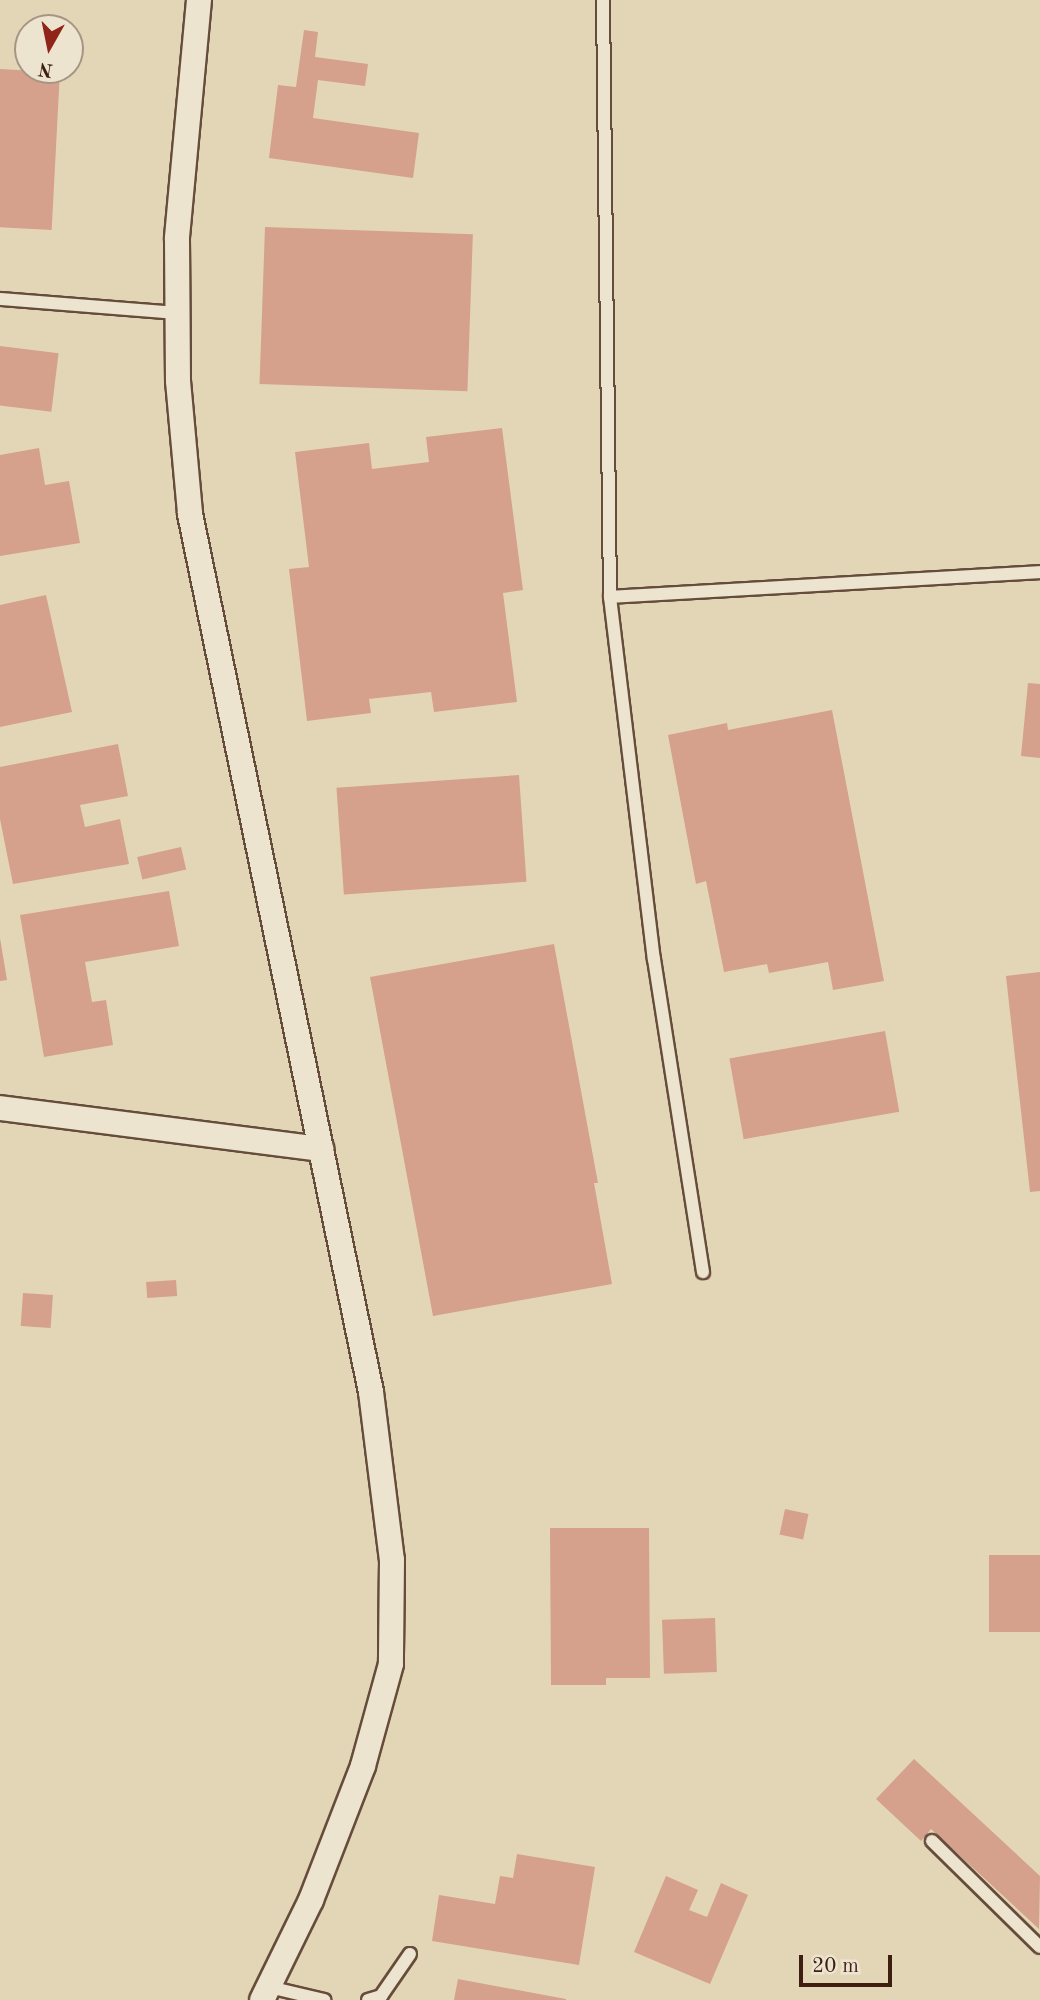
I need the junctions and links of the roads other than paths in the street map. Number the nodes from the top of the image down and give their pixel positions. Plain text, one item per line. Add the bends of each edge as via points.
1 (199, 0) edge
2 (603, 0) edge
3 (0, 299) edge
4 (177, 313) junction
5 (1040, 572) edge
6 (610, 597) junction
7 (0, 1108) edge
8 (321, 1149) junction
9 (703, 1272) dead end
10 (932, 1841) dead end
11 (1040, 1947) edge
12 (410, 1954) dead end
13 (265, 1994) edge
14 (324, 2000) edge
15 (368, 2000) edge

1 - 4 street via 177,239
2 - 6 lane
3 - 4 lane
4 - 8 street via 190,514
5 - 6 lane
6 - 9 lane via 654,959
7 - 8 street
8 - 13 street via 371,1392 392,1560 391,1664 363,1766 311,1900
10 - 11 lane
12 - 15 lane via 381,1996
13 - 14 lane

